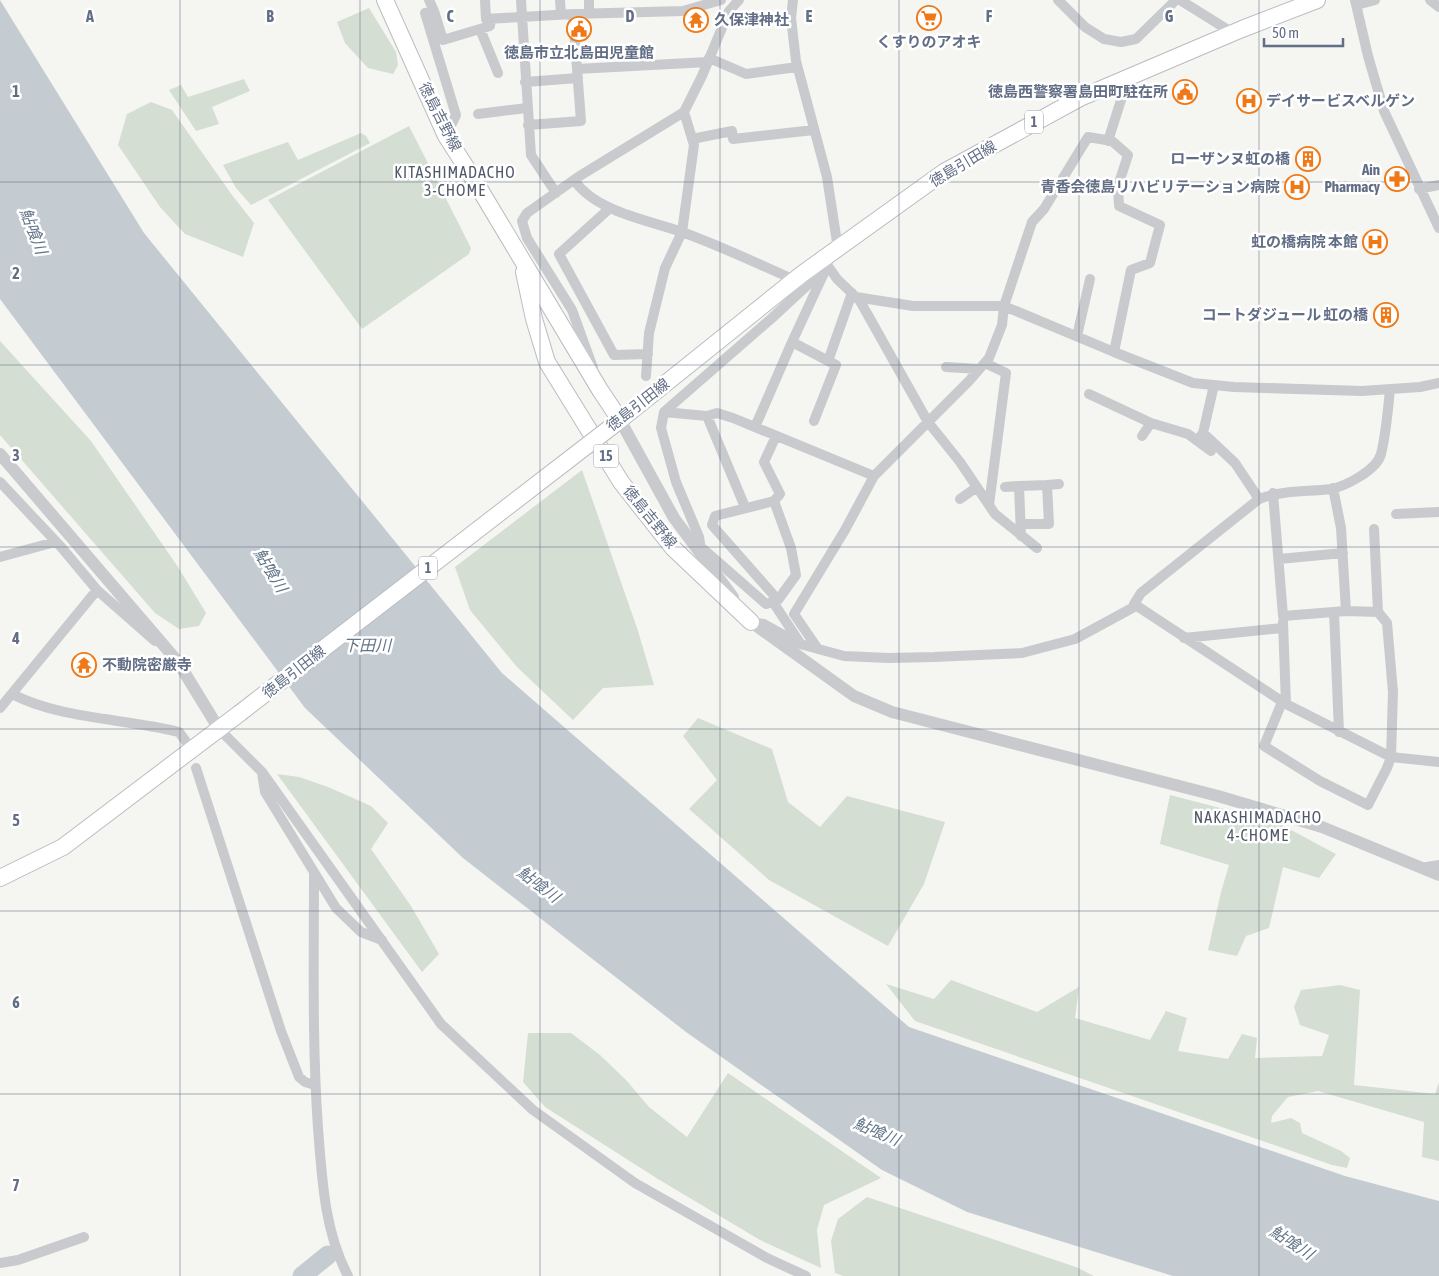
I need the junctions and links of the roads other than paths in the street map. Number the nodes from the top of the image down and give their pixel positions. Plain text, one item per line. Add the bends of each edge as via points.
1 (384, 0) edge
2 (429, 0) edge
3 (485, 0) edge
4 (521, 0) edge
5 (560, 0) edge
6 (588, 0) edge
7 (721, 0) edge
8 (739, 0) edge
9 (793, 0) edge
10 (1058, 0) edge
11 (1176, 0) edge
12 (1180, 0) edge
13 (1308, 0) edge
14 (1317, 0) edge
15 (1375, 0) edge
16 (1430, 0) edge
17 (1356, 3) edge
18 (1439, 7) edge
19 (1288, 10) junction
20 (434, 11) junction
21 (589, 13) junction
22 (561, 14) junction
23 (573, 14) junction
24 (521, 16) junction
25 (491, 19) junction
26 (480, 29) junction
27 (1233, 33) junction
28 (708, 60) junction
29 (797, 67) junction
30 (498, 73) dead end
31 (577, 73) junction
32 (1128, 78) junction
33 (525, 82) junction
34 (527, 108) junction
35 (684, 112) junction
36 (478, 114) dead end
37 (528, 125) junction
38 (814, 130) junction
39 (446, 136) junction
40 (692, 139) junction
41 (1108, 141) junction
42 (574, 180) junction
43 (1439, 185) edge
44 (1420, 189) junction
45 (556, 193) junction
46 (610, 208) junction
47 (1439, 228) edge
48 (682, 232) junction
49 (520, 255) junction
50 (831, 257) junction
51 (1090, 279) dead end
52 (796, 280) junction
53 (854, 295) junction
54 (1004, 306) junction
55 (1077, 336) junction
56 (792, 342) junction
57 (1114, 352) junction
58 (648, 354) junction
59 (828, 361) junction
60 (982, 366) junction
61 (946, 367) dead end
62 (646, 376) dead end
63 (1439, 383) edge
64 (1214, 385) junction
65 (1390, 389) junction
66 (600, 390) junction
67 (1088, 394) dead end
68 (664, 412) junction
69 (707, 416) junction
70 (814, 421) dead end
71 (617, 422) junction
72 (928, 422) junction
73 (1151, 423) junction
74 (755, 427) junction
75 (776, 436) junction
76 (1142, 436) dead end
77 (1200, 437) junction
78 (1210, 451) dead end
79 (0, 454) edge
80 (874, 476) junction
81 (0, 482) edge
82 (1059, 484) dead end
83 (1047, 485) junction
84 (1005, 486) dead end
85 (1019, 486) junction
86 (977, 487) junction
87 (1334, 488) junction
88 (1273, 493) junction
89 (960, 499) dead end
90 (1259, 499) junction
91 (774, 501) junction
92 (989, 505) junction
93 (745, 507) junction
94 (1439, 512) edge
95 (1396, 514) dead end
96 (1021, 524) junction
97 (1374, 529) dead end
98 (1022, 536) junction
99 (56, 542) junction
100 (1036, 548) dead end
101 (702, 552) junction
102 (1342, 553) junction
103 (0, 557) edge
104 (1278, 559) junction
105 (97, 590) junction
106 (776, 600) junction
107 (1134, 607) dead end
108 (1334, 612) junction
109 (1346, 612) junction
110 (1378, 612) junction
111 (1283, 616) junction
112 (751, 622) junction
113 (1282, 628) junction
114 (1184, 638) junction
115 (800, 644) junction
116 (818, 649) junction
117 (178, 662) junction
118 (12, 694) junction
119 (1284, 703) junction
120 (0, 708) edge
121 (219, 729) junction
122 (1339, 732) junction
123 (188, 743) dead end
124 (1391, 757) junction
125 (1439, 762) edge
126 (196, 768) dead end
127 (262, 772) junction
128 (1439, 865) edge
129 (1420, 868) junction
130 (314, 873) junction
131 (1439, 875) edge
132 (0, 878) edge
133 (382, 940) junction
134 (315, 1085) junction
135 (84, 1237) dead end
136 (0, 1263) edge
137 (348, 1276) edge
138 (806, 1276) edge

1 - 39 main road, 徳島吉野線 / 15
2 - 20 street
3 - 25 street via 486,19
4 - 24 street
5 - 22 street
6 - 21 street
7 - 21 street via 683,11
8 - 28 street via 729,11
9 - 29 street via 791,18
10 - 11 street via 1085,27 1104,39 1121,42 1136,39
12 - 27 street
13 - 19 main road, 徳島引田線 / 1
14 - 19 main road, 徳島引田線 / 1
15 - 17 street
16 - 18 street
17 - 44 street via 1384,111
19 - 27 main road, 徳島引田線 / 1
20 - 26 street via 443,40
20 - 39 street via 426,13 456,115
21 - 23 street
22 - 23 street
22 - 24 street
23 - 31 street
24 - 25 street
24 - 33 street
25 - 26 street via 490,26
26 - 30 street
27 - 32 main road, 徳島引田線 / 1
28 - 29 street via 746,74
28 - 31 street
28 - 35 street
29 - 38 street
31 - 33 street
31 - 37 street via 581,121
32 - 41 street
32 - 50 main road, 徳島引田線 / 1 via 1080,98 944,172
33 - 34 street
34 - 36 street
34 - 37 street
35 - 40 street
35 - 42 street
37 - 45 street via 531,155
38 - 40 street via 733,139 732,131
38 - 50 street via 827,177
39 - 49 main road, 徳島吉野線 / 15
40 - 48 street via 694,145
41 - 54 street via 1088,137 1044,209 1032,222
41 - 57 street via 1128,155 1118,186 1119,206 1160,225 1150,263 1131,270
42 - 45 street
42 - 46 street via 582,192
43 - 44 street
44 - 47 street
45 - 66 street via 527,213 522,221 527,238 572,310
46 - 48 street
46 - 58 street via 559,254 614,355
48 - 52 street
48 - 58 street via 665,268 649,334
49 - 66 main road, 徳島吉野線 / 15
49 - 112 main road, 徳島吉野線 / 15 via 547,362 622,482 673,548
50 - 52 main road, 徳島引田線 / 1
50 - 53 street via 837,279
50 - 56 street
50 - 68 street via 772,318
51 - 55 street
52 - 71 main road, 徳島引田線 / 1
53 - 54 street via 913,306
53 - 59 street
53 - 72 street
54 - 55 street
54 - 60 street via 1002,325
55 - 57 street
56 - 59 street
56 - 74 street
57 - 64 street via 1193,383
58 - 62 street
59 - 70 street via 836,364
60 - 61 street
60 - 72 street
60 - 92 street via 1006,373
63 - 65 street
64 - 65 street
64 - 77 street
65 - 87 street via 1380,457 1358,478
66 - 71 main road, 徳島吉野線 / 15
67 - 73 street
68 - 69 street
68 - 101 street via 661,428 676,482
69 - 74 street via 717,413
69 - 93 street
71 - 101 street via 674,518
71 - 121 main road, 徳島引田線 / 1, bridge
72 - 80 street
72 - 86 street
73 - 76 street
73 - 77 street
74 - 75 street
75 - 80 street
75 - 91 street via 764,462 780,494
77 - 78 street
77 - 90 street via 1235,464
79 - 117 street
80 - 116 street via 794,614
81 - 99 street
82 - 83 street
83 - 85 street
83 - 96 street via 1054,524
84 - 85 street
85 - 96 street
86 - 89 street
86 - 92 street
87 - 88 street
87 - 102 street
88 - 90 street
88 - 104 street
90 - 114 street via 1141,593 1134,604
91 - 93 street
91 - 106 street via 791,548 796,575
92 - 98 street
93 - 106 street via 715,516 712,525
94 - 95 street
96 - 98 street
97 - 110 street
98 - 100 street
99 - 103 street
99 - 105 street
101 - 106 street via 766,604
101 - 112 street
102 - 104 street
102 - 109 street
104 - 111 street
105 - 117 street
105 - 118 street
106 - 115 street
107 - 116 street via 1075,639 1022,653 888,658 844,656
108 - 109 street
108 - 111 street
108 - 122 street
109 - 110 street
110 - 124 street via 1387,624 1388,633 1393,692
111 - 113 street
112 - 115 street via 764,624
112 - 129 street via 854,696 892,712 1218,796 1322,827
113 - 114 street
113 - 119 street
114 - 119 street
115 - 116 street
117 - 121 street
118 - 120 street
118 - 123 street via 30,703 68,712 179,732
119 - 122 street
119 - 124 street via 1264,746 1320,781 1368,805
121 - 127 street
121 - 132 main road, 徳島引田線 / 1 via 63,847
122 - 124 street
124 - 125 street
126 - 134 street via 281,1031 299,1077
127 - 130 street via 265,792
127 - 133 street
128 - 129 street
129 - 131 street
130 - 133 street via 336,908 361,932
130 - 134 street
133 - 138 street via 442,1024 533,1110 635,1183 767,1258
134 - 137 street via 323,1195 339,1260
135 - 136 street

